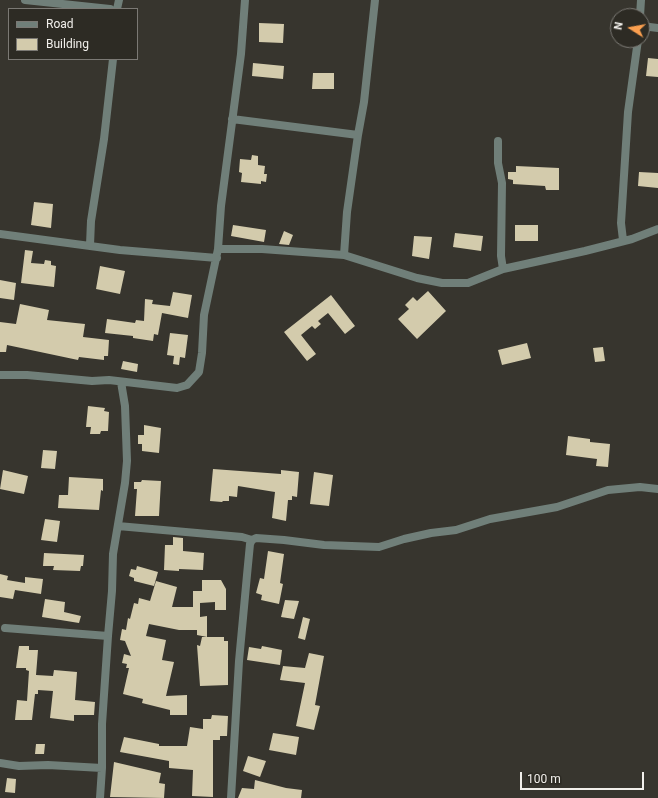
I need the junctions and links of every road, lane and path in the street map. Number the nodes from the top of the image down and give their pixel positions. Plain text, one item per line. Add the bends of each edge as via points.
1 (25, 0) edge
2 (245, 0) edge
3 (375, 0) edge
4 (101, 8) edge
5 (637, 48) edge
6 (113, 60) edge
7 (232, 119) junction
8 (358, 135) junction
9 (498, 141) dead end
10 (658, 229) edge
11 (0, 234) edge
12 (623, 240) junction
13 (90, 245) junction
14 (218, 249) junction
15 (344, 256) junction
16 (216, 258) junction
17 (503, 269) junction
18 (0, 375) edge
19 (121, 382) junction
20 (658, 489) edge
21 (118, 526) junction
22 (252, 540) junction
23 (5, 628) dead end
24 (108, 636) junction
25 (0, 763) edge
26 (102, 768) junction
27 (100, 798) edge
28 (232, 798) edge

1 - 4 street
2 - 7 street
3 - 8 street
5 - 12 street via 628,112 621,223
6 - 13 street
7 - 8 street
7 - 14 street
8 - 15 street
9 - 17 street via 503,197
10 - 12 street
11 - 13 street
12 - 17 street
13 - 16 street
14 - 15 street via 262,249
14 - 16 street
15 - 17 street via 442,283 468,283
16 - 19 street via 204,315 199,372 187,385 177,388
18 - 19 street
19 - 21 street via 125,406 127,461
20 - 22 street via 640,487 608,490 557,507 490,519 456,530 431,533 379,547 324,545 256,538
21 - 22 street
21 - 24 street via 113,554
22 - 28 street via 239,661
23 - 24 street
24 - 26 street
25 - 26 street via 19,766
26 - 27 street

